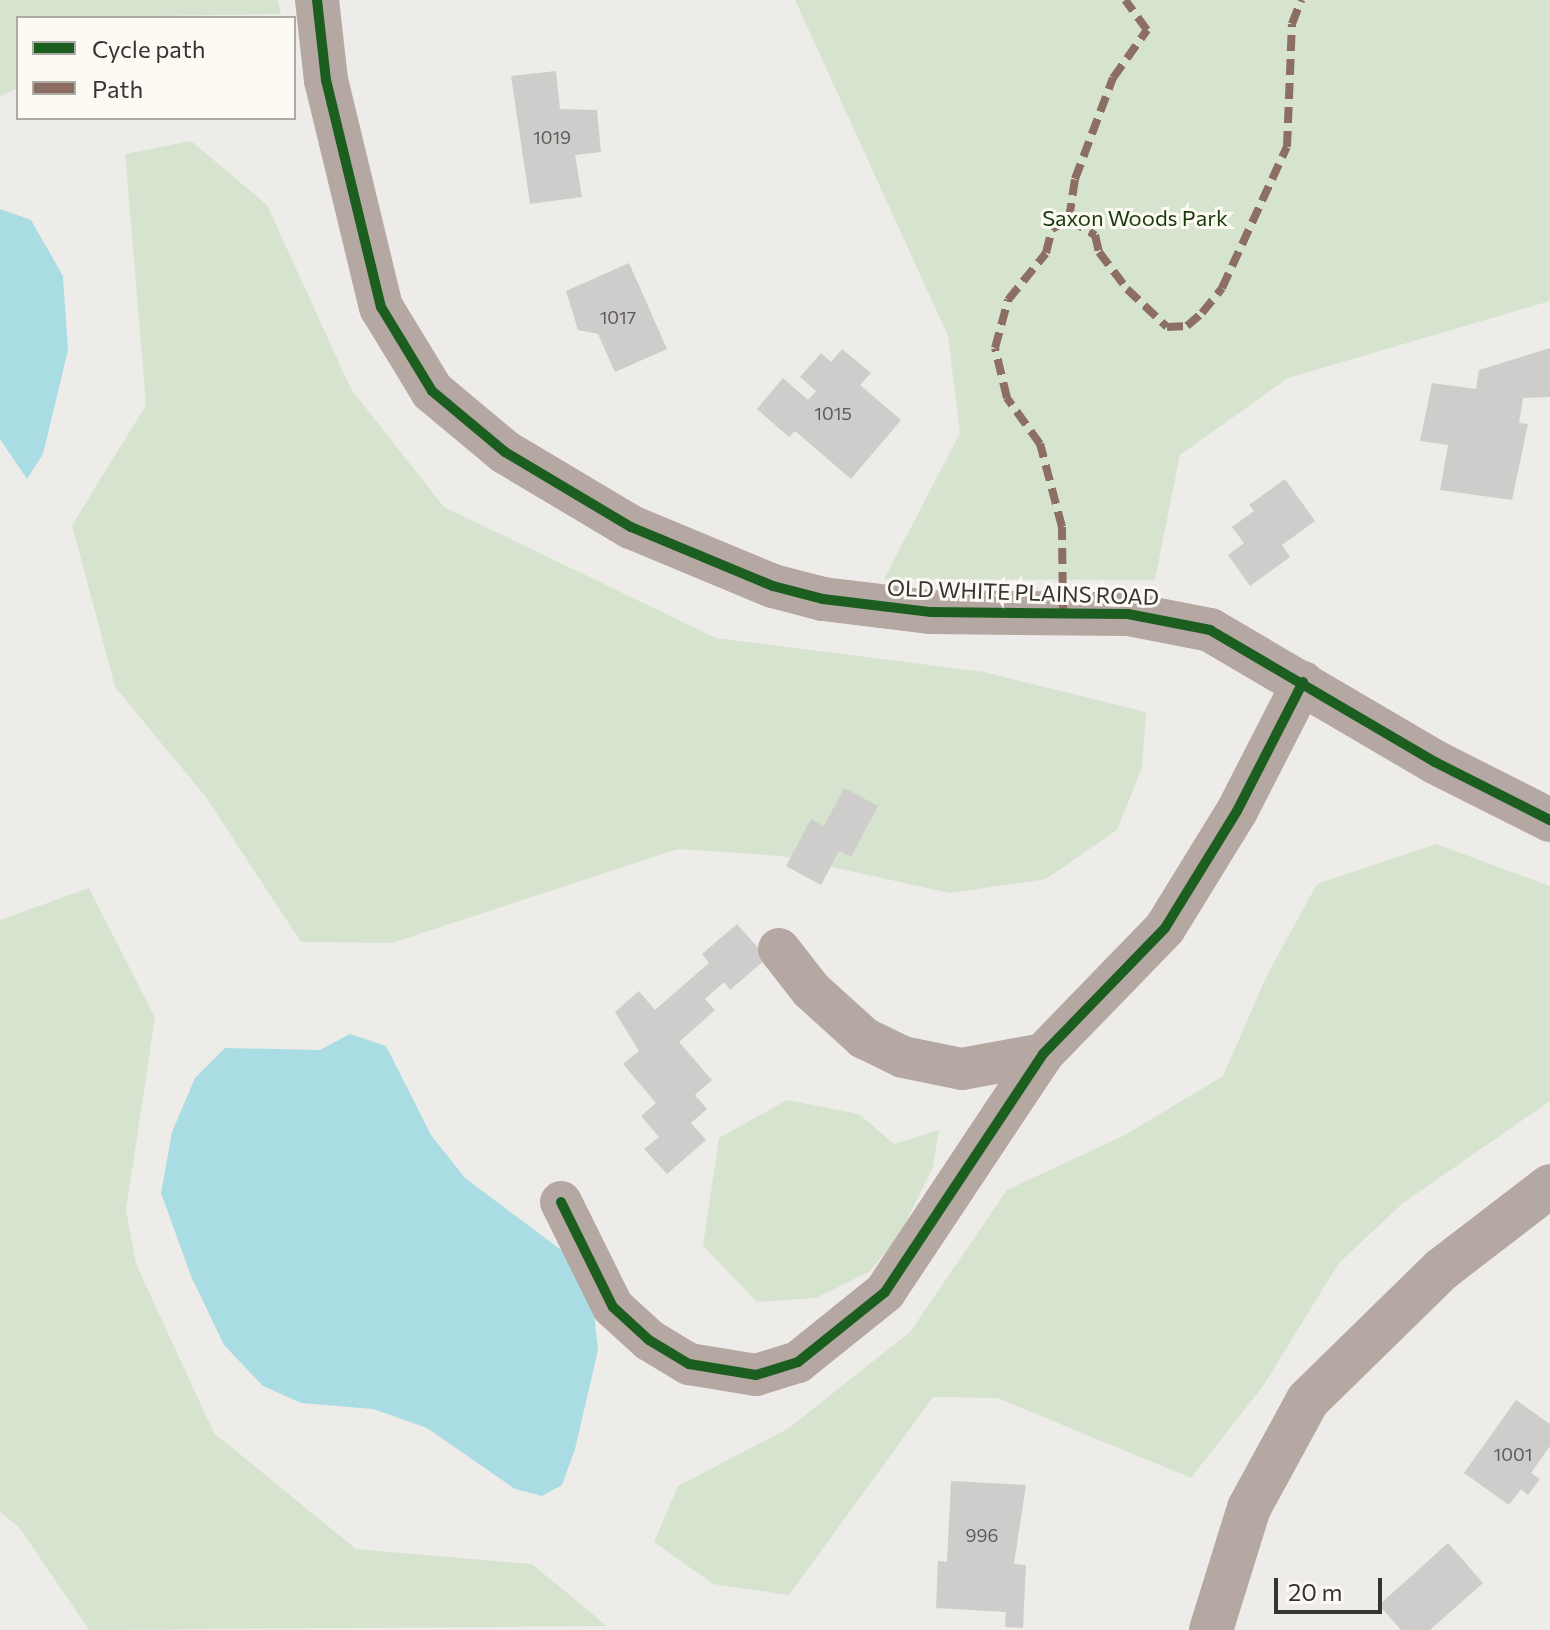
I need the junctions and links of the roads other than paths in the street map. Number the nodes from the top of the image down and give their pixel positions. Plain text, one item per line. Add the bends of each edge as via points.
1 (317, 0) edge
2 (1303, 682) junction
3 (1550, 820) edge
4 (779, 949) dead end
5 (1043, 1054) junction
6 (1546, 1192) edge
7 (561, 1202) dead end
8 (1211, 1630) edge

1 - 2 street, OLD WHITE PLAINS ROAD via 326,80 381,307 432,391 505,452 631,527 773,586 823,599 931,612 1168,618 1210,630
2 - 3 street, OLD WHITE PLAINS ROAD via 1435,762
2 - 5 street via 1237,811 1165,928
4 - 5 street via 811,990 864,1038 903,1057 962,1069
5 - 7 street via 885,1292 798,1362 756,1375 689,1364 649,1340 613,1307
6 - 8 street via 1442,1269 1308,1400 1249,1508

